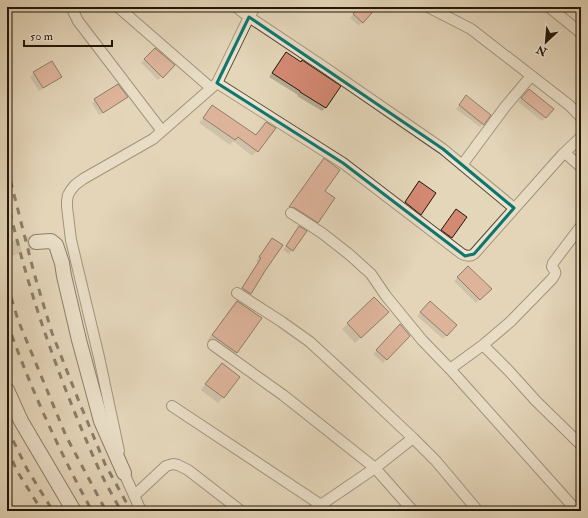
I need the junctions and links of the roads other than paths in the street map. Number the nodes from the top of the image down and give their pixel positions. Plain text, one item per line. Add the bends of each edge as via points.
1 (73, 7) edge
2 (118, 7) edge
3 (236, 7) edge
4 (255, 7) edge
5 (428, 7) edge
6 (550, 7) edge
7 (249, 17) junction
8 (581, 33) edge
9 (531, 76) junction
10 (214, 86) junction
11 (581, 117) edge
12 (162, 131) junction
13 (581, 138) edge
14 (565, 153) junction
15 (462, 164) junction
16 (581, 167) edge
17 (514, 208) junction
18 (291, 213) dead end
19 (581, 226) edge
20 (36, 242) tunnel mouth
21 (237, 293) dead end
22 (483, 344) junction
23 (213, 345) dead end
24 (450, 368) junction
25 (7, 390) edge
26 (172, 406) dead end
27 (413, 438) junction
28 (581, 445) edge
29 (375, 468) junction
30 (124, 473) junction
31 (134, 496) junction
32 (321, 505) junction
33 (577, 509) edge
34 (74, 511) edge
35 (141, 511) edge
36 (241, 511) edge
37 (312, 511) edge
38 (413, 511) edge
39 (478, 511) edge

1 - 12 street via 78,21
2 - 10 street
3 - 7 street
4 - 7 street
5 - 9 street via 471,29
6 - 8 street
7 - 10 street
7 - 15 street
9 - 11 street
9 - 15 street
10 - 12 street
10 - 17 street via 343,163 466,256 474,254
12 - 30 street via 153,139 82,179 71,190 67,201 71,240 100,357
13 - 14 street
14 - 16 street
14 - 17 street
15 - 17 street
18 - 24 street via 350,254 371,274 403,318
19 - 22 street via 553,263 552,267 556,273 552,279 510,322
20 - 30 street via 51,241 60,254 79,340 101,421
21 - 27 street via 310,342
22 - 24 street
22 - 28 street
23 - 29 street via 283,395
24 - 33 street
25 - 34 street via 21,421
26 - 32 street
27 - 29 street
27 - 39 street
29 - 32 street
29 - 38 street
30 - 31 street
31 - 35 street
31 - 36 street via 166,466 173,464 188,470
32 - 37 street

